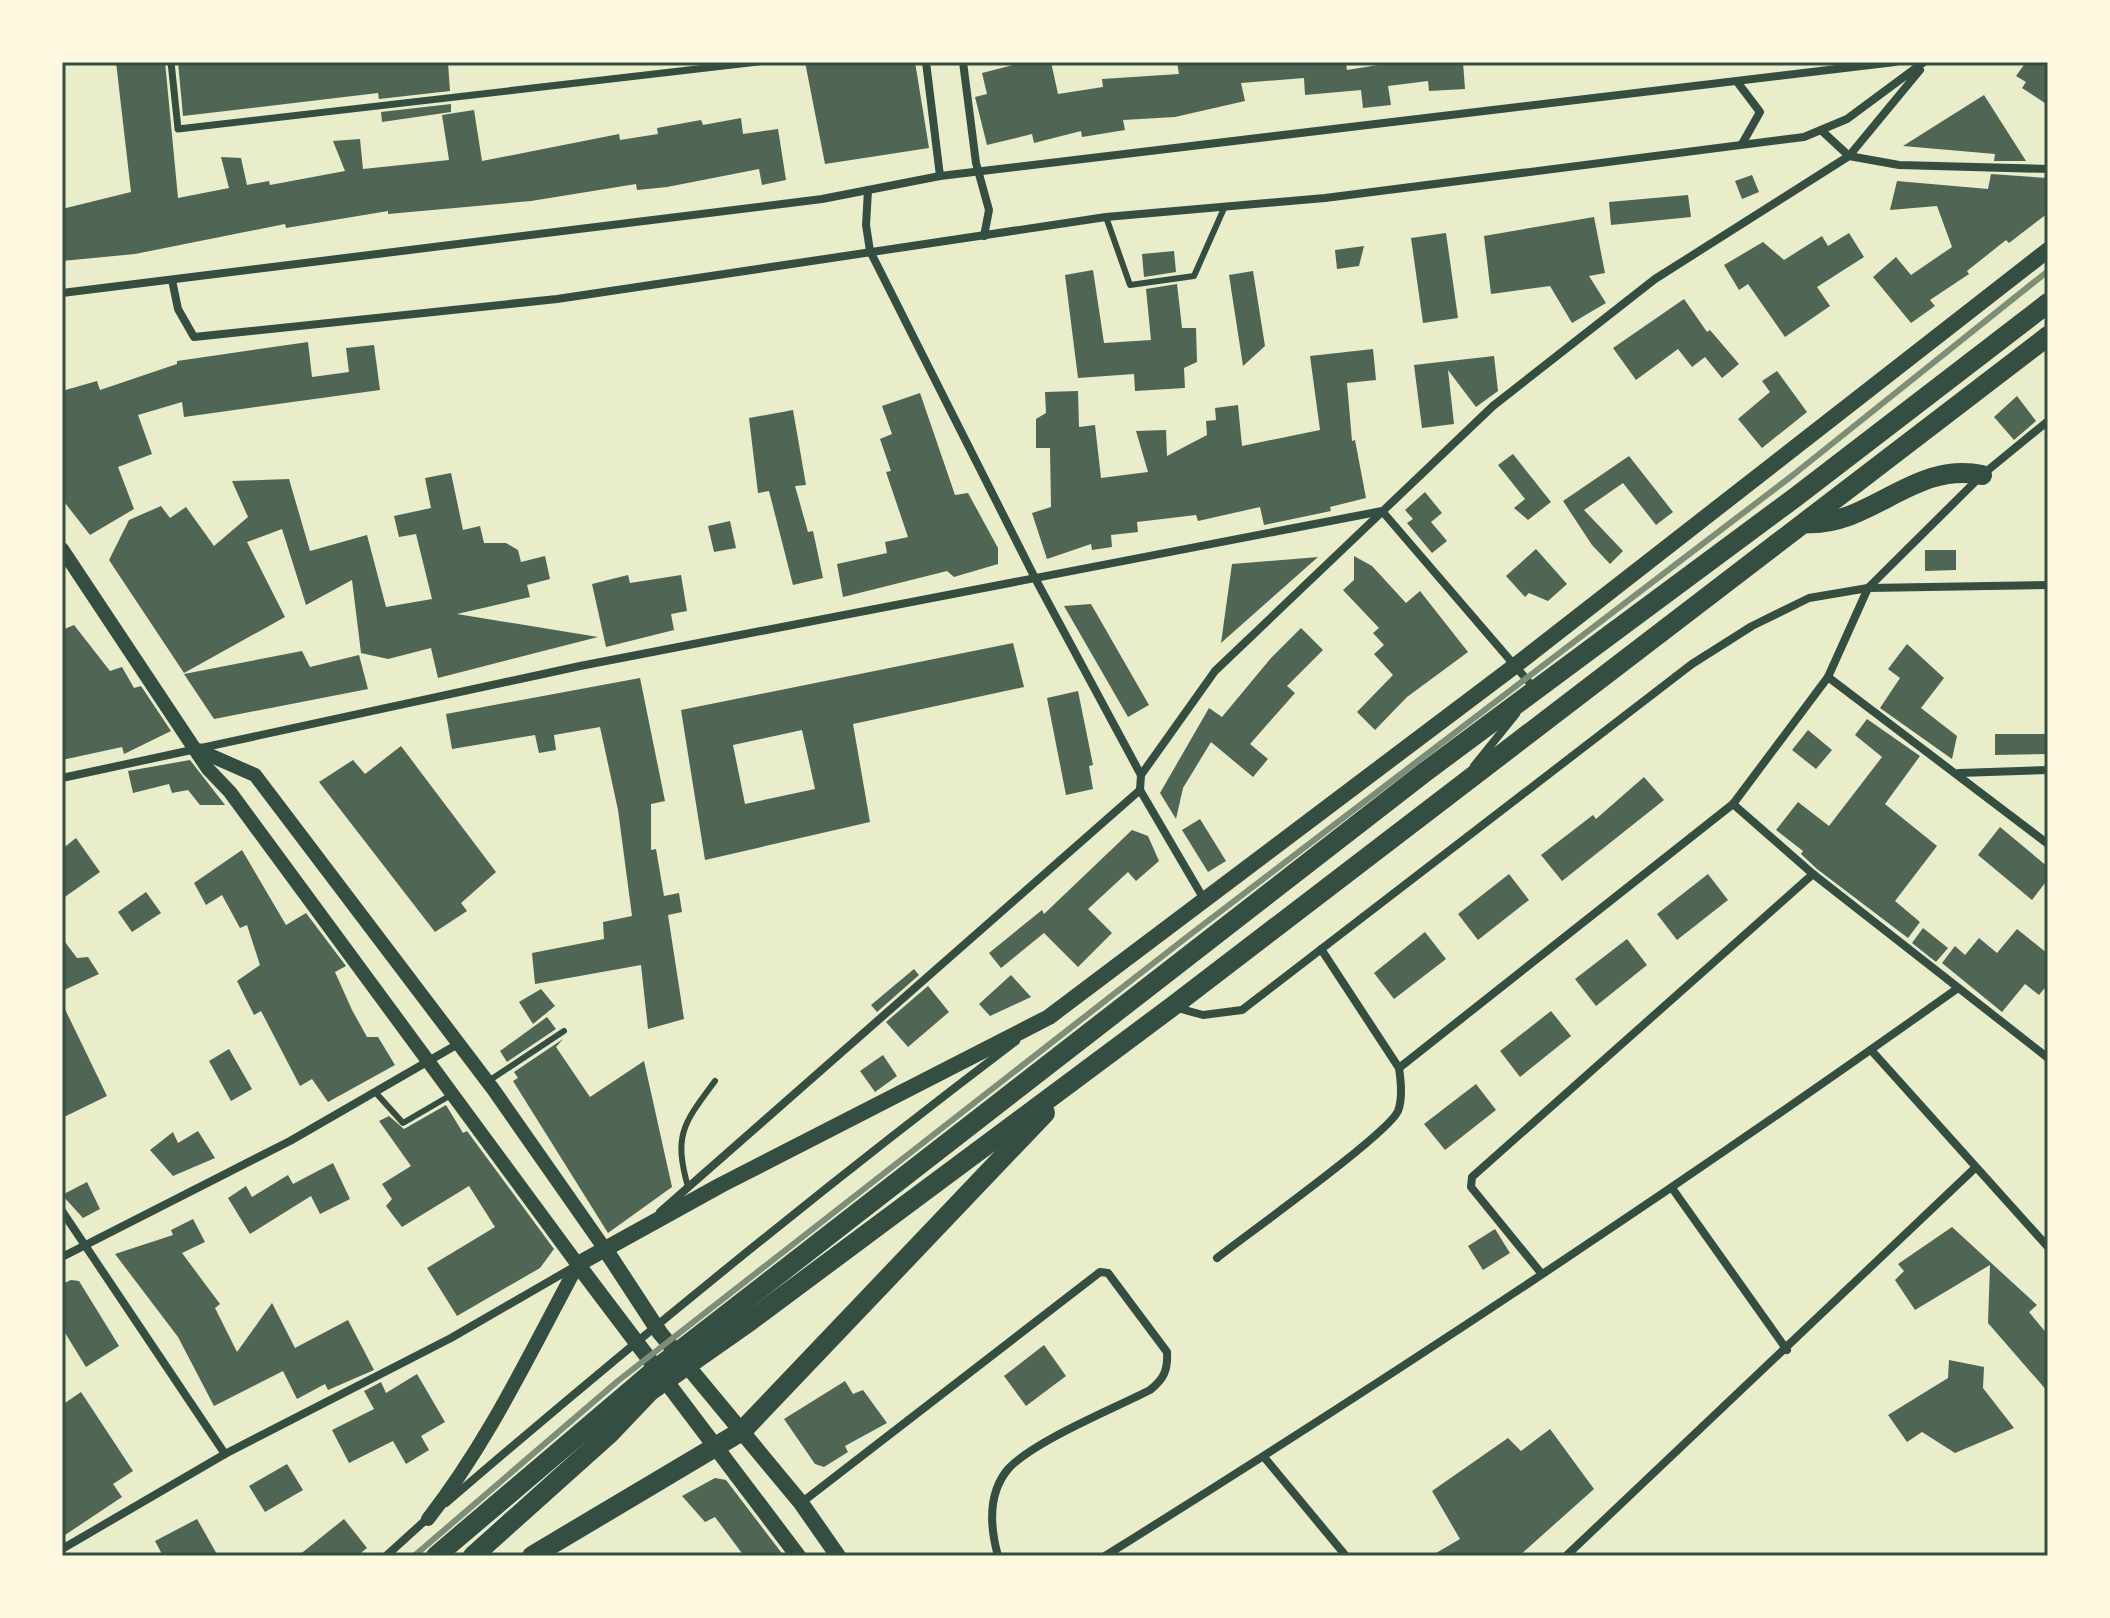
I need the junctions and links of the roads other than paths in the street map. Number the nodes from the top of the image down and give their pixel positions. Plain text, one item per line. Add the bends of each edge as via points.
1 (171, 62) edge
2 (758, 62) edge
3 (926, 62) edge
4 (963, 62) edge
5 (1895, 62) edge
6 (1926, 62) edge
7 (1738, 83) junction
8 (1822, 131) junction
9 (1742, 144) junction
10 (1849, 156) junction
11 (2048, 169) edge
12 (979, 172) junction
13 (940, 176) junction
14 (868, 190) junction
15 (1225, 206) junction
16 (1106, 217) junction
17 (984, 236) junction
18 (2048, 250) edge
19 (870, 251) junction
20 (172, 280) junction
21 (62, 293) edge
22 (2048, 303) edge
23 (2048, 336) edge
24 (2048, 421) edge
25 (1982, 475) junction
26 (1382, 511) junction
27 (1805, 523) junction
28 (62, 549) edge
29 (1036, 580) junction
30 (2048, 585) edge
31 (1868, 588) junction
32 (1516, 665) junction
33 (1828, 677) junction
34 (1536, 691) junction
35 (198, 750) junction
36 (2048, 770) edge
37 (1958, 773) junction
38 (1141, 775) junction
39 (62, 778) edge
40 (1140, 790) junction
41 (1445, 800) junction
42 (1733, 804) junction
43 (2048, 844) edge
44 (1813, 874) junction
45 (1205, 902) junction
46 (1321, 949) junction
47 (1958, 988) junction
48 (1173, 1006) junction
49 (1049, 1017) junction
50 (564, 1031) dead end
51 (458, 1044) junction
52 (1871, 1050) junction
53 (2048, 1058) edge
54 (431, 1062) junction
55 (1399, 1068) junction
56 (1085, 1071) junction
57 (715, 1081) dead end
58 (487, 1082) junction
59 (376, 1093) junction
60 (454, 1094) junction
61 (1975, 1168) junction
62 (688, 1187) junction
63 (1672, 1188) junction
64 (62, 1211) edge
65 (640, 1229) junction
66 (87, 1245) junction
67 (2048, 1247) edge
68 (605, 1250) junction
69 (62, 1257) edge
70 (1217, 1258) dead end
71 (580, 1267) junction
72 (1541, 1273) junction
73 (1787, 1350) junction
74 (742, 1431) junction
75 (718, 1448) junction
76 (225, 1454) junction
77 (1264, 1457) junction
78 (801, 1503) junction
79 (428, 1519) junction
80 (62, 1549) edge
81 (386, 1556) edge
82 (436, 1556) edge
83 (473, 1556) edge
84 (532, 1556) edge
85 (798, 1556) edge
86 (838, 1556) edge
87 (998, 1556) edge
88 (1105, 1556) edge
89 (1346, 1556) edge
90 (1566, 1556) edge

1 - 2 street via 178,129
3 - 13 street
4 - 12 street
5 - 7 street
6 - 8 street
6 - 10 street
7 - 9 street via 1760,112
7 - 12 street
8 - 9 street
8 - 10 street
9 - 15 street
10 - 11 street via 1899,165
10 - 26 street via 1632,296 1493,406
12 - 13 street
12 - 17 street via 989,210
13 - 14 street
14 - 19 street
14 - 20 street
15 - 16 street
15 - 16 lane via 1194,276 1130,285
16 - 17 street
17 - 19 street
18 - 32 main road
19 - 20 street via 557,299 194,337 178,309
19 - 29 street
20 - 21 street
22 - 34 main road
23 - 27 main road
24 - 25 street
25 - 27 main road via 1947,474 1907,485 1840,521
25 - 31 street
26 - 29 street
26 - 32 street
26 - 38 street via 1215,671
27 - 41 main road
28 - 35 street
29 - 35 street via 580,666
29 - 38 street
30 - 31 street
31 - 33 street
31 - 46 street via 1809,598 1692,664
32 - 34 street
32 - 45 main road
33 - 37 street
33 - 42 street
34 - 41 street
34 - 82 main road via 650,1374
35 - 39 street
35 - 51 street via 255,775
35 - 54 street
36 - 37 street
37 - 43 street
38 - 40 street
40 - 45 street
40 - 62 street
41 - 48 main road
42 - 44 street
42 - 55 street
44 - 47 street
44 - 72 street via 1472,1177 1471,1187
45 - 49 main road
46 - 48 street via 1242,1010 1203,1015
46 - 55 street
47 - 52 street
47 - 53 street
48 - 56 main road
49 - 65 main road
49 - 79 street via 878,1145
50 - 58 lane
51 - 54 street
51 - 58 street
52 - 61 street
52 - 63 street
54 - 59 street
54 - 60 street
55 - 70 street via 1398,1110 1389,1123
56 - 74 main road
56 - 83 main road via 650,1391
57 - 62 lane via 686,1120 678,1153
58 - 68 street
59 - 60 lane via 403,1123
59 - 66 street
60 - 71 street
61 - 67 street
61 - 73 street
62 - 65 street
63 - 72 street
63 - 73 street
64 - 66 street
65 - 68 main road
66 - 69 street
66 - 76 street
68 - 71 main road
68 - 74 main road via 660,1333
71 - 75 main road
71 - 76 street
71 - 79 street via 496,1418
72 - 77 street
73 - 90 street
74 - 75 main road
74 - 78 main road
75 - 84 main road
75 - 85 main road
76 - 80 street
77 - 88 street
77 - 89 street
78 - 86 main road
78 - 87 street via 1100,1272 1108,1273 1167,1352 1163,1380 1009,1469 993,1499 990,1530
79 - 81 street

